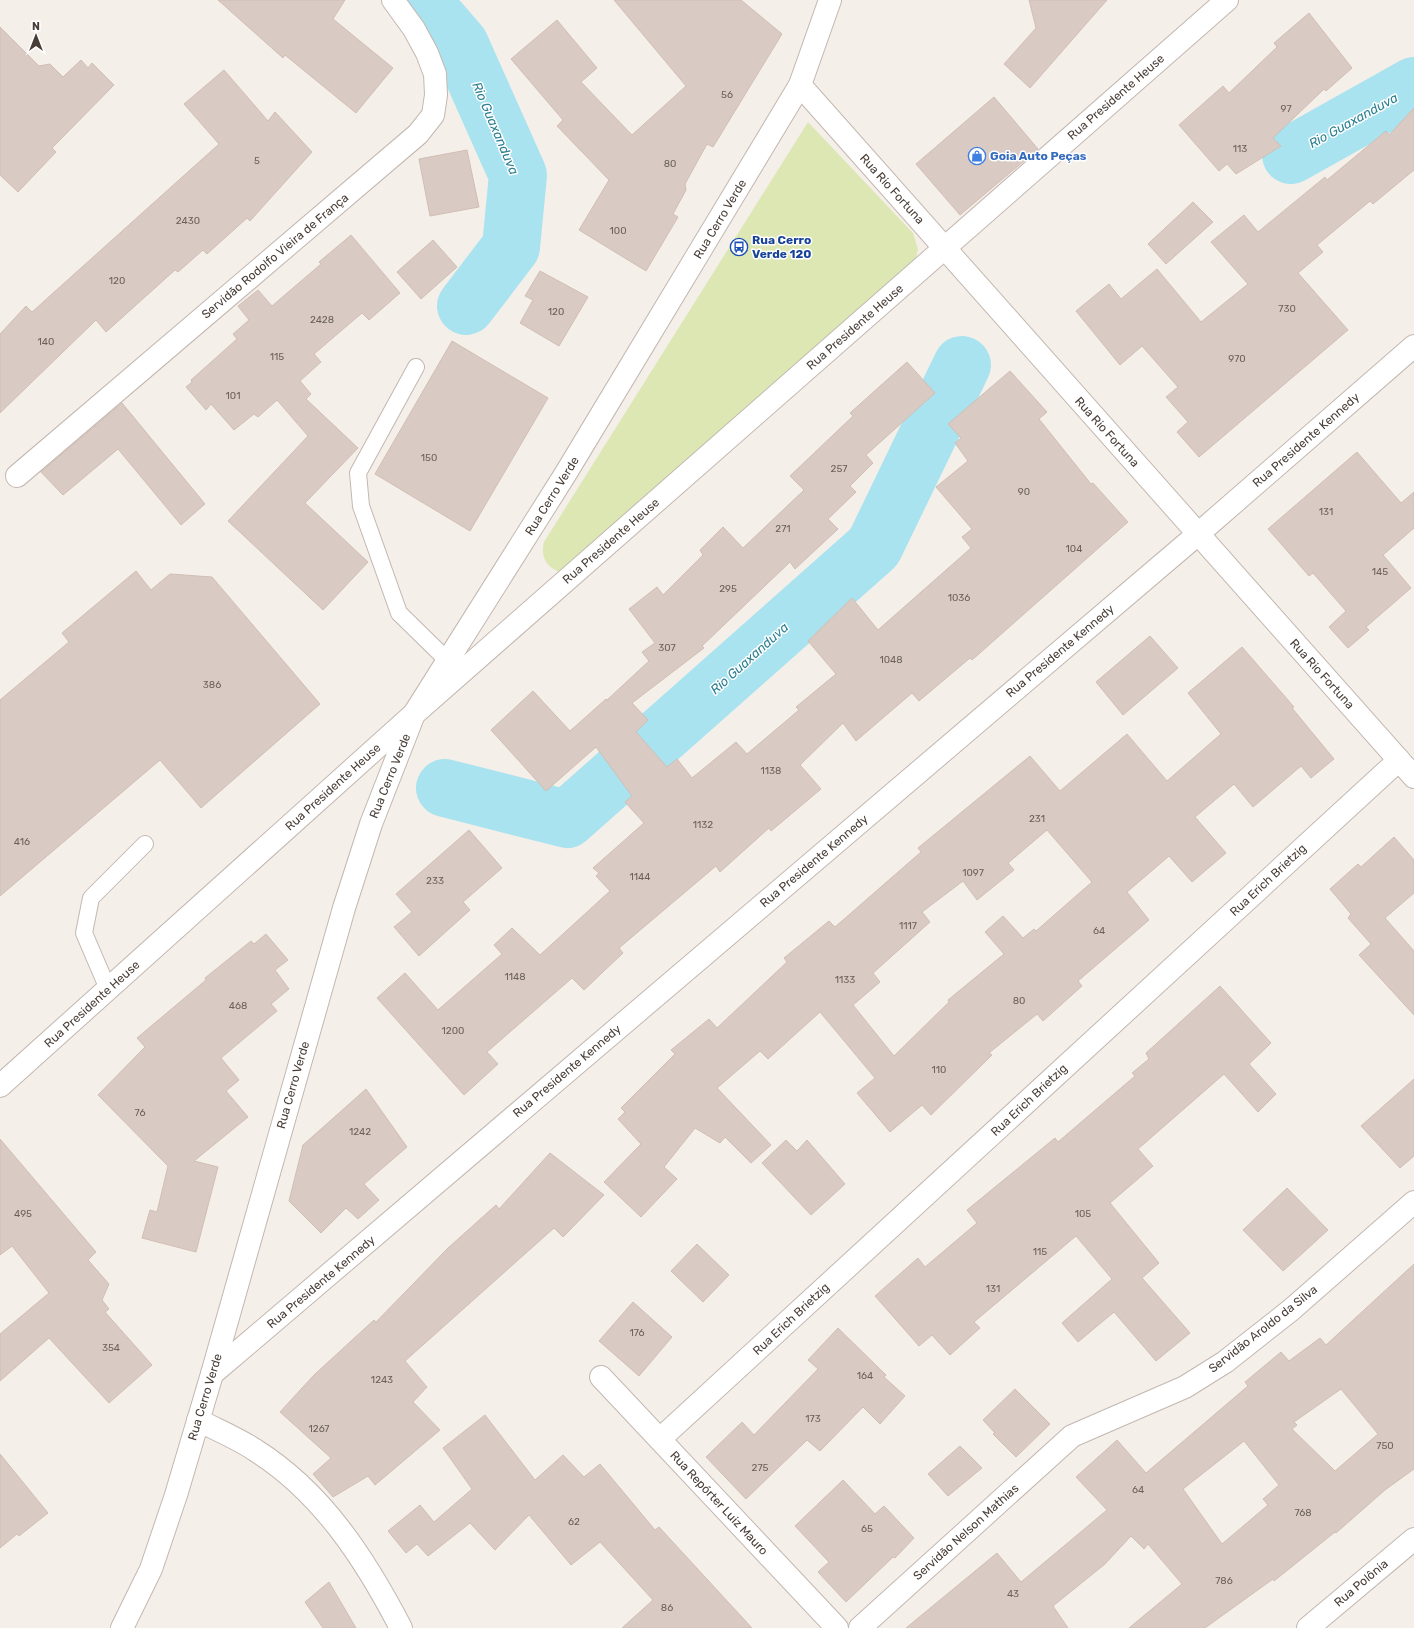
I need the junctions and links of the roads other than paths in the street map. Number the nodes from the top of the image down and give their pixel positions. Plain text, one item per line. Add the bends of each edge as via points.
1 (393, 0) edge
2 (830, 0) edge
3 (1227, 0) edge
4 (800, 85) junction
5 (944, 248) junction
6 (1414, 346) edge
7 (416, 367) dead end
8 (17, 476) dead end
9 (1198, 534) junction
10 (448, 661) junction
11 (414, 714) junction
12 (1399, 760) junction
13 (1414, 777) edge
14 (145, 844) dead end
15 (108, 989) junction
16 (0, 1086) edge
17 (1414, 1202) edge
18 (212, 1374) junction
19 (602, 1378) dead end
20 (198, 1420) junction
21 (1072, 1436) joint
22 (660, 1440) junction
23 (1414, 1539) edge
24 (122, 1628) edge
25 (400, 1628) edge
26 (837, 1628) edge
27 (860, 1628) edge
28 (1308, 1628) edge

1 - 8 street, Servidão Rodolfo Vieira de França via 414,29 435,74 436,95 433,115 418,134
2 - 4 street, Rua Cerro Verde
3 - 5 street, Rua Presidente Heuse
4 - 5 street, Rua Rio Fortuna
4 - 10 street, Rua Cerro Verde via 566,473
5 - 9 street, Rua Rio Fortuna
5 - 11 street, Rua Presidente Heuse
6 - 9 street, Rua Presidente Kennedy
7 - 10 lane via 358,473 360,506 399,614
9 - 12 street, Rua Rio Fortuna
9 - 18 street, Rua Presidente Kennedy
10 - 11 street, Rua Cerro Verde
11 - 15 street, Rua Presidente Heuse
11 - 18 street, Rua Cerro Verde via 371,824 344,908
12 - 13 street, Rua Rio Fortuna
12 - 22 street, Rua Erich Brietzig
14 - 15 lane via 91,898 84,933
15 - 16 street, Rua Presidente Heuse
17 - 21 street, Servidão Aroldo da Silva via 1291,1310 1225,1362 1185,1387
18 - 20 street, Rua Cerro Verde
19 - 22 street, Rua Repórter Luiz Mauro
20 - 24 street, Rua Cerro Verde via 151,1569
20 - 25 street via 255,1450 318,1502 358,1553
21 - 27 street, Servidão Nelson Mathias
22 - 26 street, Rua Repórter Luiz Mauro
23 - 28 street, Rua Polônia

